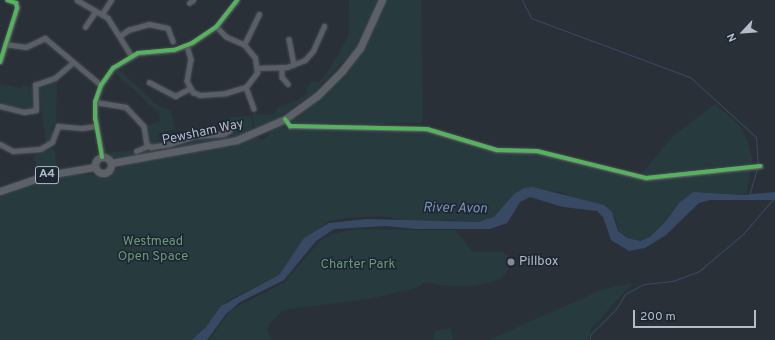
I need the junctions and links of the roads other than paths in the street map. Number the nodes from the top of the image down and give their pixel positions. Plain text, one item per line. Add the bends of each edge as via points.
1 (7, 0) edge
2 (77, 0) edge
3 (111, 0) edge
4 (237, 0) edge
5 (382, 0) edge
6 (95, 12) junction
7 (102, 14) junction
8 (259, 14) dead end
9 (85, 24) dead end
10 (324, 26) dead end
11 (216, 27) junction
12 (120, 36) junction
13 (173, 41) dead end
14 (288, 42) dead end
15 (5, 44) junction
16 (244, 45) junction
17 (187, 46) junction
18 (131, 55) junction
19 (0, 62) edge
20 (72, 63) junction
21 (294, 65) junction
22 (282, 67) junction
23 (257, 68) junction
24 (149, 84) dead end
25 (288, 84) dead end
26 (101, 85) junction
27 (246, 87) junction
28 (190, 89) junction
29 (95, 102) junction
30 (0, 106) edge
31 (254, 108) dead end
32 (285, 119) junction
33 (96, 126) junction
34 (228, 126) dead end
35 (0, 144) edge
36 (148, 146) junction
37 (136, 151) dead end
38 (102, 157) junction
39 (110, 163) junction
40 (760, 166) dead end
41 (95, 167) junction
42 (0, 191) edge

1 - 15 street via 16,3 17,8
2 - 6 street
3 - 7 street
4 - 11 street
5 - 32 main road, Pewsham Way / A4 via 360,48 342,71 317,96
6 - 7 street
6 - 9 street
7 - 12 street via 110,20
8 - 16 street
10 - 21 street via 310,56
11 - 16 street via 226,37
11 - 17 street
12 - 13 street via 128,30 146,24 166,27 174,34
12 - 18 street
14 - 21 street
15 - 19 street
15 - 20 street via 26,47 45,38
16 - 23 street via 251,52
17 - 18 street
17 - 28 street via 191,56 187,81
18 - 26 street via 113,68
20 - 26 street
20 - 30 street via 55,78 36,85 36,110 21,112
21 - 22 street
22 - 23 street
22 - 25 street via 283,79
23 - 27 street via 255,78
24 - 28 street via 175,96
26 - 29 street
27 - 28 street via 208,95 197,94
27 - 31 street
29 - 33 street
29 - 36 street via 126,107 144,126
32 - 39 main road, Pewsham Way / A4 via 237,140
32 - 40 street via 290,126 427,129 498,150 538,151 646,178
33 - 35 street via 58,126 52,142 40,149 13,151
33 - 38 street
34 - 36 street via 229,131 223,134 195,136 170,144
36 - 37 street
38 - 39 main road
38 - 41 main road via 96,162
39 - 41 main road, A4 via 110,168 105,173 100,173
41 - 42 main road, A4 via 47,175

